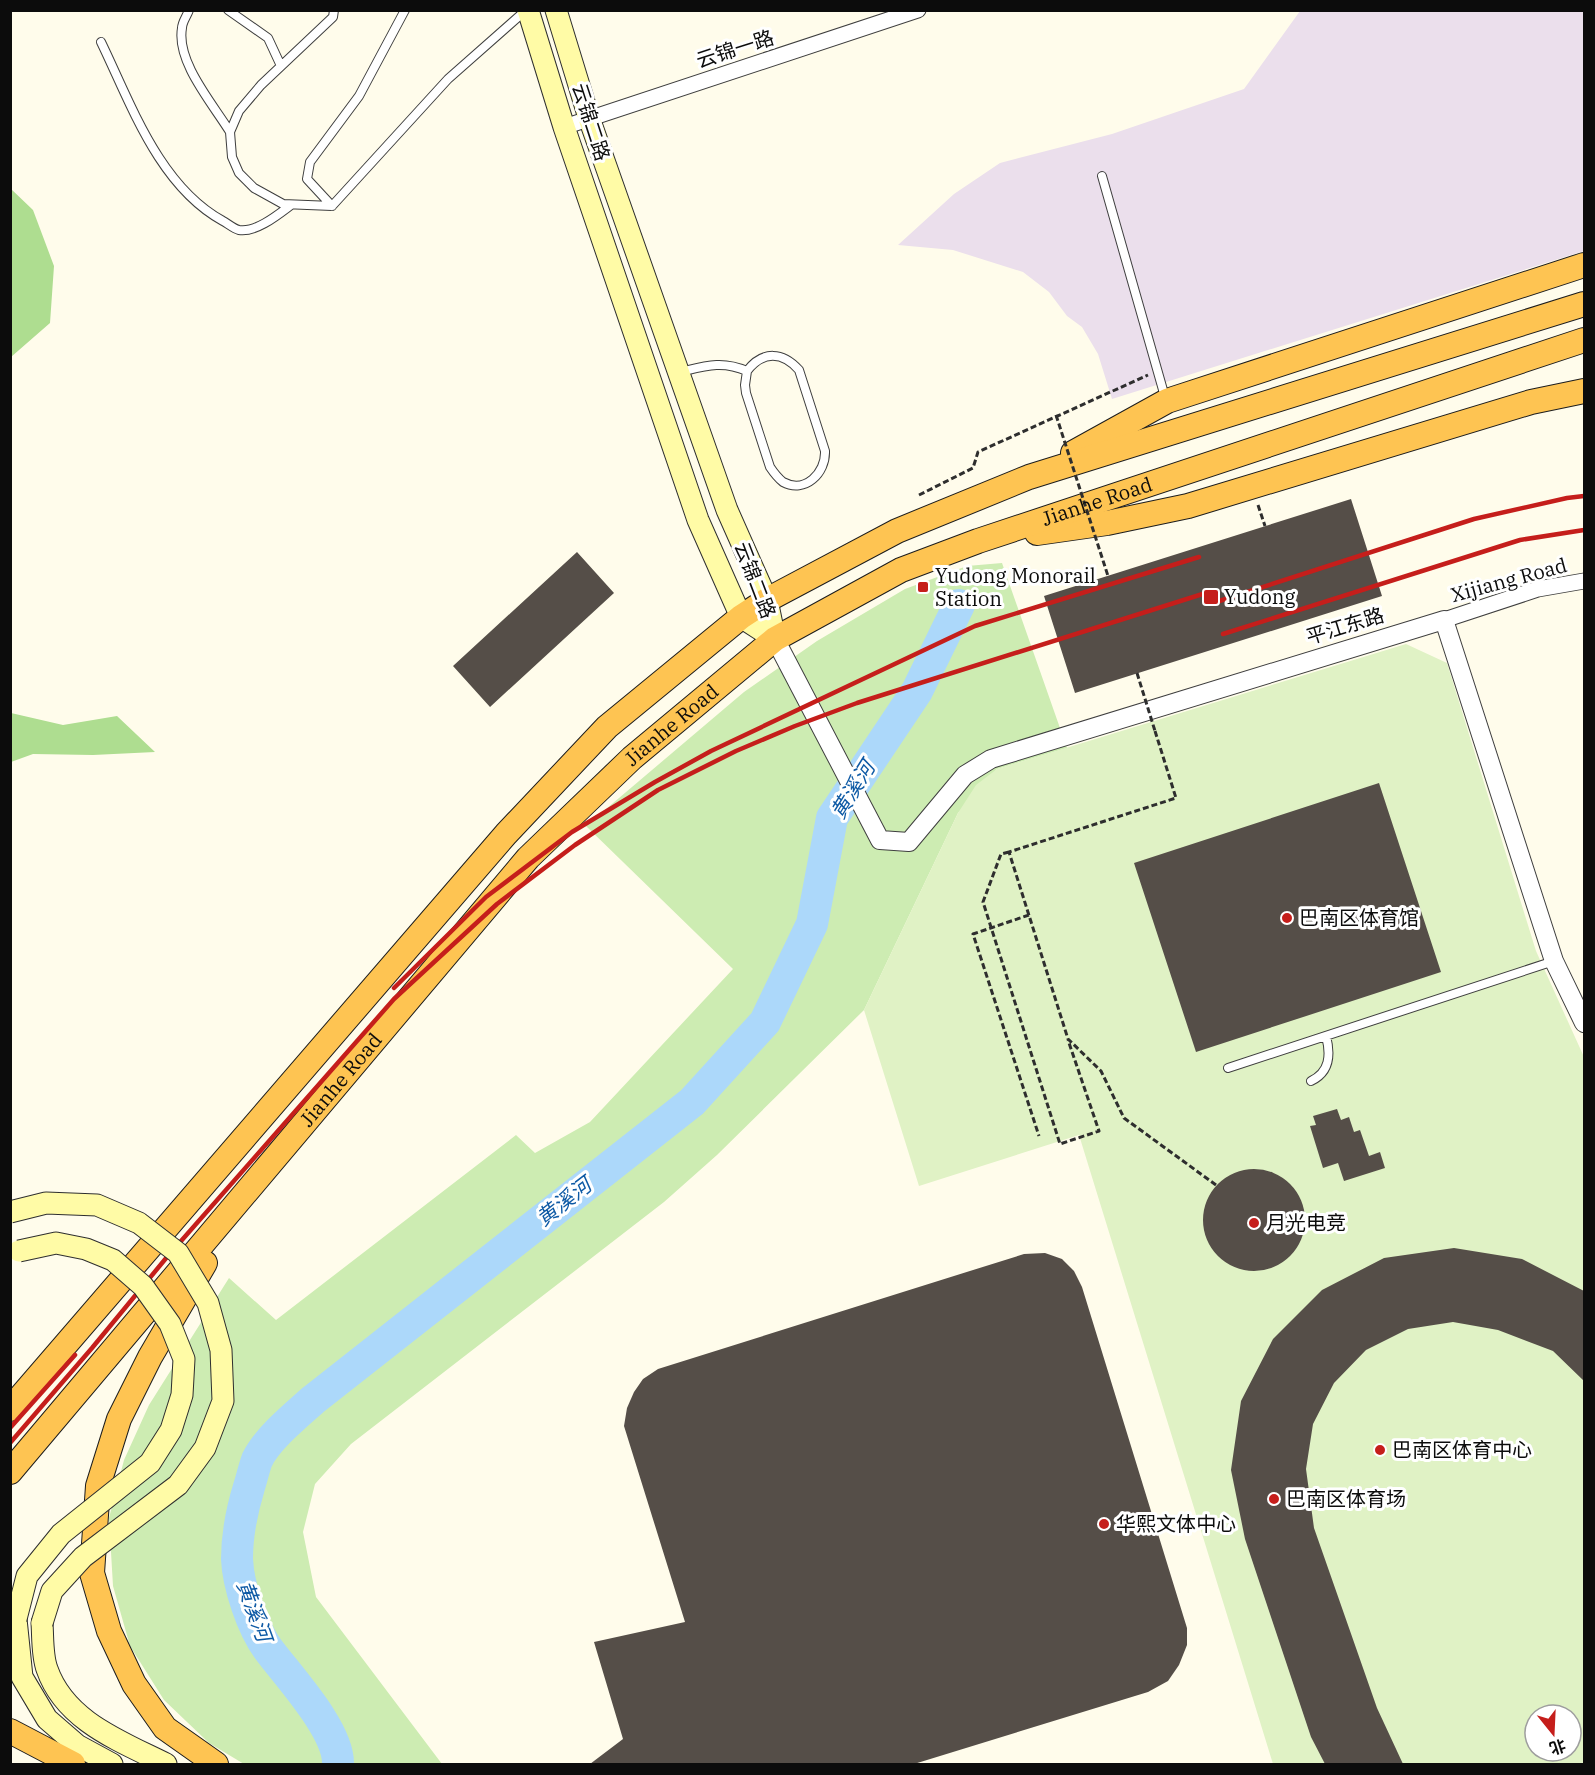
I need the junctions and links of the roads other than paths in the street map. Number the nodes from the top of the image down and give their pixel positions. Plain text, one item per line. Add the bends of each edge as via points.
1 (189, 10) edge
2 (228, 10) edge
3 (334, 10) edge
4 (405, 10) edge
5 (527, 10) edge
6 (556, 10) edge
7 (918, 10) edge
8 (101, 42) dead end
9 (282, 66) junction
10 (589, 118) junction
11 (564, 127) junction
12 (230, 132) junction
13 (1102, 176) dead end
14 (291, 205) junction
15 (332, 206) junction
16 (1584, 265) edge
17 (1584, 304) edge
18 (1584, 340) edge
19 (747, 371) junction
20 (679, 373) junction
21 (1584, 391) edge
22 (1167, 401) junction
23 (1029, 477) junction
24 (978, 541) junction
25 (1584, 581) edge
26 (767, 600) junction
27 (741, 617) junction
28 (1444, 620) junction
29 (775, 639) junction
30 (1554, 962) junction
31 (1584, 1023) edge
32 (1326, 1036) junction
33 (1228, 1068) dead end
34 (1311, 1081) dead end
35 (247, 1191) junction
36 (10, 1212) edge
37 (19, 1251) dead end
38 (10, 1409) edge
39 (10, 1472) edge
40 (10, 1731) edge
41 (73, 1764) edge
42 (112, 1764) edge
43 (165, 1764) edge
44 (216, 1764) edge

1 - 12 lane via 182,27 183,50 199,85
2 - 9 lane via 268,38
3 - 9 lane via 333,17
4 - 15 lane via 359,96 310,162 307,179
5 - 11 main road, 云锦二路
5 - 15 lane via 448,79
6 - 10 main road, 云锦二路
7 - 10 street, 云锦一路
8 - 14 lane via 157,155 184,191 239,230 264,225
9 - 12 lane via 238,111
10 - 11 street, 云锦一路
10 - 20 main road, 云锦二路
11 - 27 main road, 云锦二路 via 698,520
12 - 14 lane via 232,157 239,173 254,188
13 - 22 lane
14 - 15 lane
16 - 22 highway
17 - 23 highway, Jianhe Road
18 - 24 highway, Jianhe Road
19 - 19 lane via 746,393 770,467 785,483 809,483 821,471 825,452 799,370 780,356 765,357
19 - 20 lane via 733,365 710,365
20 - 26 main road, 云锦二路 via 727,510
21 - 24 highway via 1531,402 1188,506 1107,523
22 - 23 highway
23 - 26 highway, Jianhe Road via 897,531
24 - 29 highway, Jianhe Road via 901,570
25 - 28 street, Xijiang Road via 1538,589
26 - 27 highway, Jianhe Road
26 - 29 main road, 云锦二路
27 - 29 main road, 云锦二路
27 - 38 highway, Jianhe Road via 607,727 506,834
28 - 29 street, 平江东路 via 991,759 965,775 909,842 880,840
28 - 30 street
29 - 35 highway, Jianhe Road via 632,758 528,858
30 - 31 street
30 - 32 lane
32 - 33 lane
32 - 34 lane via 1326,1070
35 - 39 highway, Jianhe Road
35 - 44 highway via 150,1357 119,1419 98,1486 92,1573 108,1631 134,1684 165,1728
36 - 43 main road, bridge via 46,1203 96,1205 139,1223 178,1253 208,1304 221,1350 223,1401 205,1448 178,1485 83,1557 52,1591 42,1623 46,1668 64,1701 94,1728
37 - 42 main road, bridge via 56,1243 113,1260 143,1286 170,1324 184,1359 182,1395 171,1430 150,1463 61,1534 27,1576 16,1619 22,1677 47,1719 77,1745
40 - 41 highway

